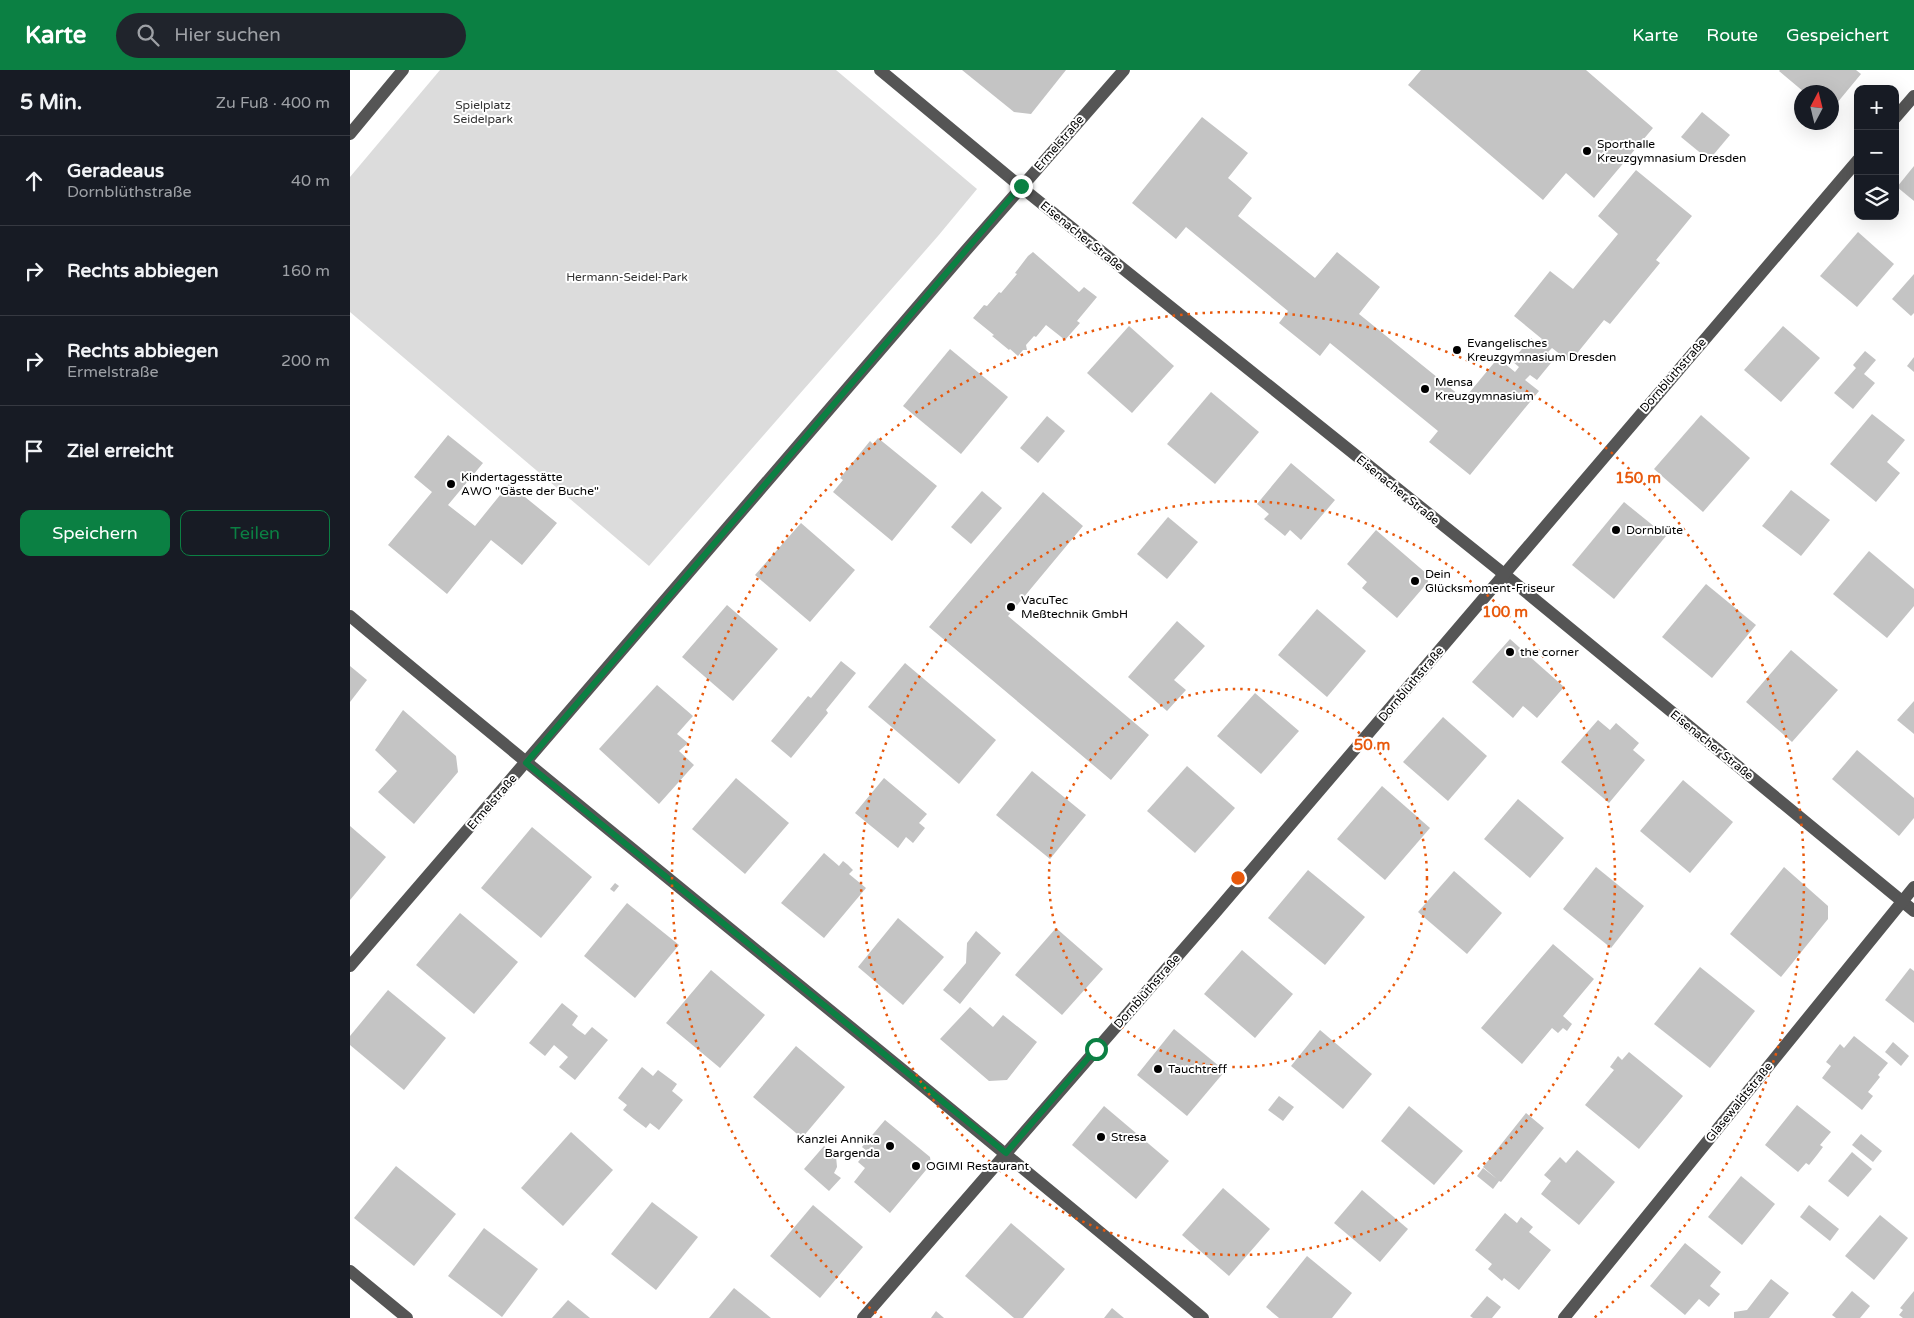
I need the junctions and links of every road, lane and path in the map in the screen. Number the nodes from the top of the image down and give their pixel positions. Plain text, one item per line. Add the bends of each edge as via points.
1 (403, 70) edge
2 (880, 70) edge
3 (1124, 70) edge
4 (1914, 96) edge
5 (1899, 113) edge
6 (350, 134) edge
7 (1854, 165) edge
8 (1021, 186) junction
9 (1504, 574) junction
10 (350, 616) edge
11 (526, 763) junction
12 (1914, 887) edge
13 (1902, 902) junction
14 (1914, 911) edge
15 (350, 966) edge
16 (1006, 1153) junction
17 (350, 1271) edge
18 (407, 1318) edge
19 (863, 1318) edge
20 (1203, 1318) edge
21 (1564, 1318) edge

1 - 6 street
2 - 8 street, Eisenacher Straße
3 - 8 street, Ermelstraße
4 - 5 street
7 - 9 street, Dornblüthstraße
8 - 9 street, Eisenacher Straße
8 - 11 street, Ermelstraße
9 - 13 street, Eisenacher Straße
9 - 16 street, Dornblüthstraße
10 - 11 street
11 - 15 street, Ermelstraße
11 - 16 street
12 - 13 street, Glasewaldtstraße
13 - 14 street, Eisenacher Straße
13 - 21 street, Glasewaldtstraße
16 - 19 street, Dornblüthstraße
16 - 20 street
17 - 18 street

